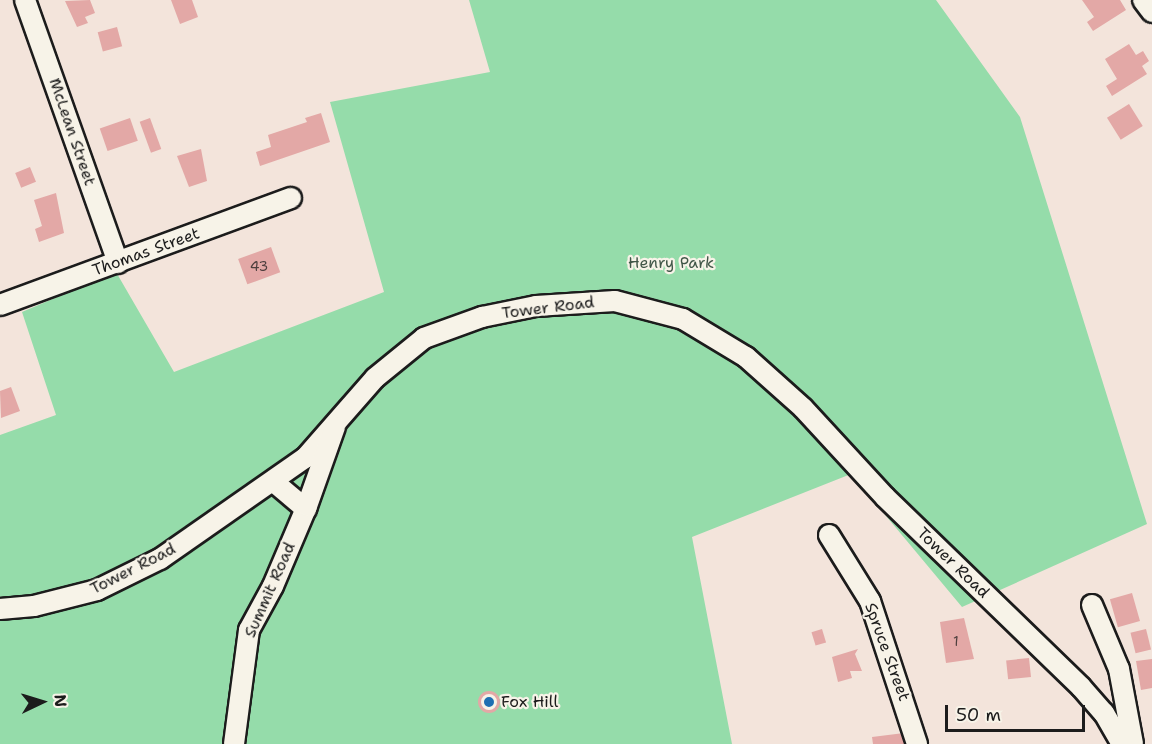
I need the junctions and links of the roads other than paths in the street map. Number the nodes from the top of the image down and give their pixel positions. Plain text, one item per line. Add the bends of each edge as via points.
1 (25, 0) edge
2 (1143, 0) edge
3 (1152, 12) edge
4 (291, 198) dead end
5 (118, 263) junction
6 (0, 305) edge
7 (336, 424) junction
8 (274, 482) junction
9 (306, 509) junction
10 (829, 535) dead end
11 (1092, 605) dead end
12 (0, 609) edge
13 (234, 744) edge
14 (917, 744) edge
15 (1122, 744) edge
16 (1133, 744) edge

1 - 5 street, McLean Street
2 - 3 street
4 - 5 street, Thomas Street
5 - 6 street, Thomas Street
7 - 8 street, Tower Road
7 - 9 street, Summit Road
7 - 15 street, Tower Road via 375,378 424,338 482,317 555,303 602,300 682,319 733,347 803,408 885,497 1081,687 1104,713
8 - 9 street
8 - 12 street, Tower Road via 160,559 97,590 34,606
9 - 13 street, Summit Road via 249,630
10 - 14 street, Spruce Street via 870,601
11 - 16 street via 1119,669

